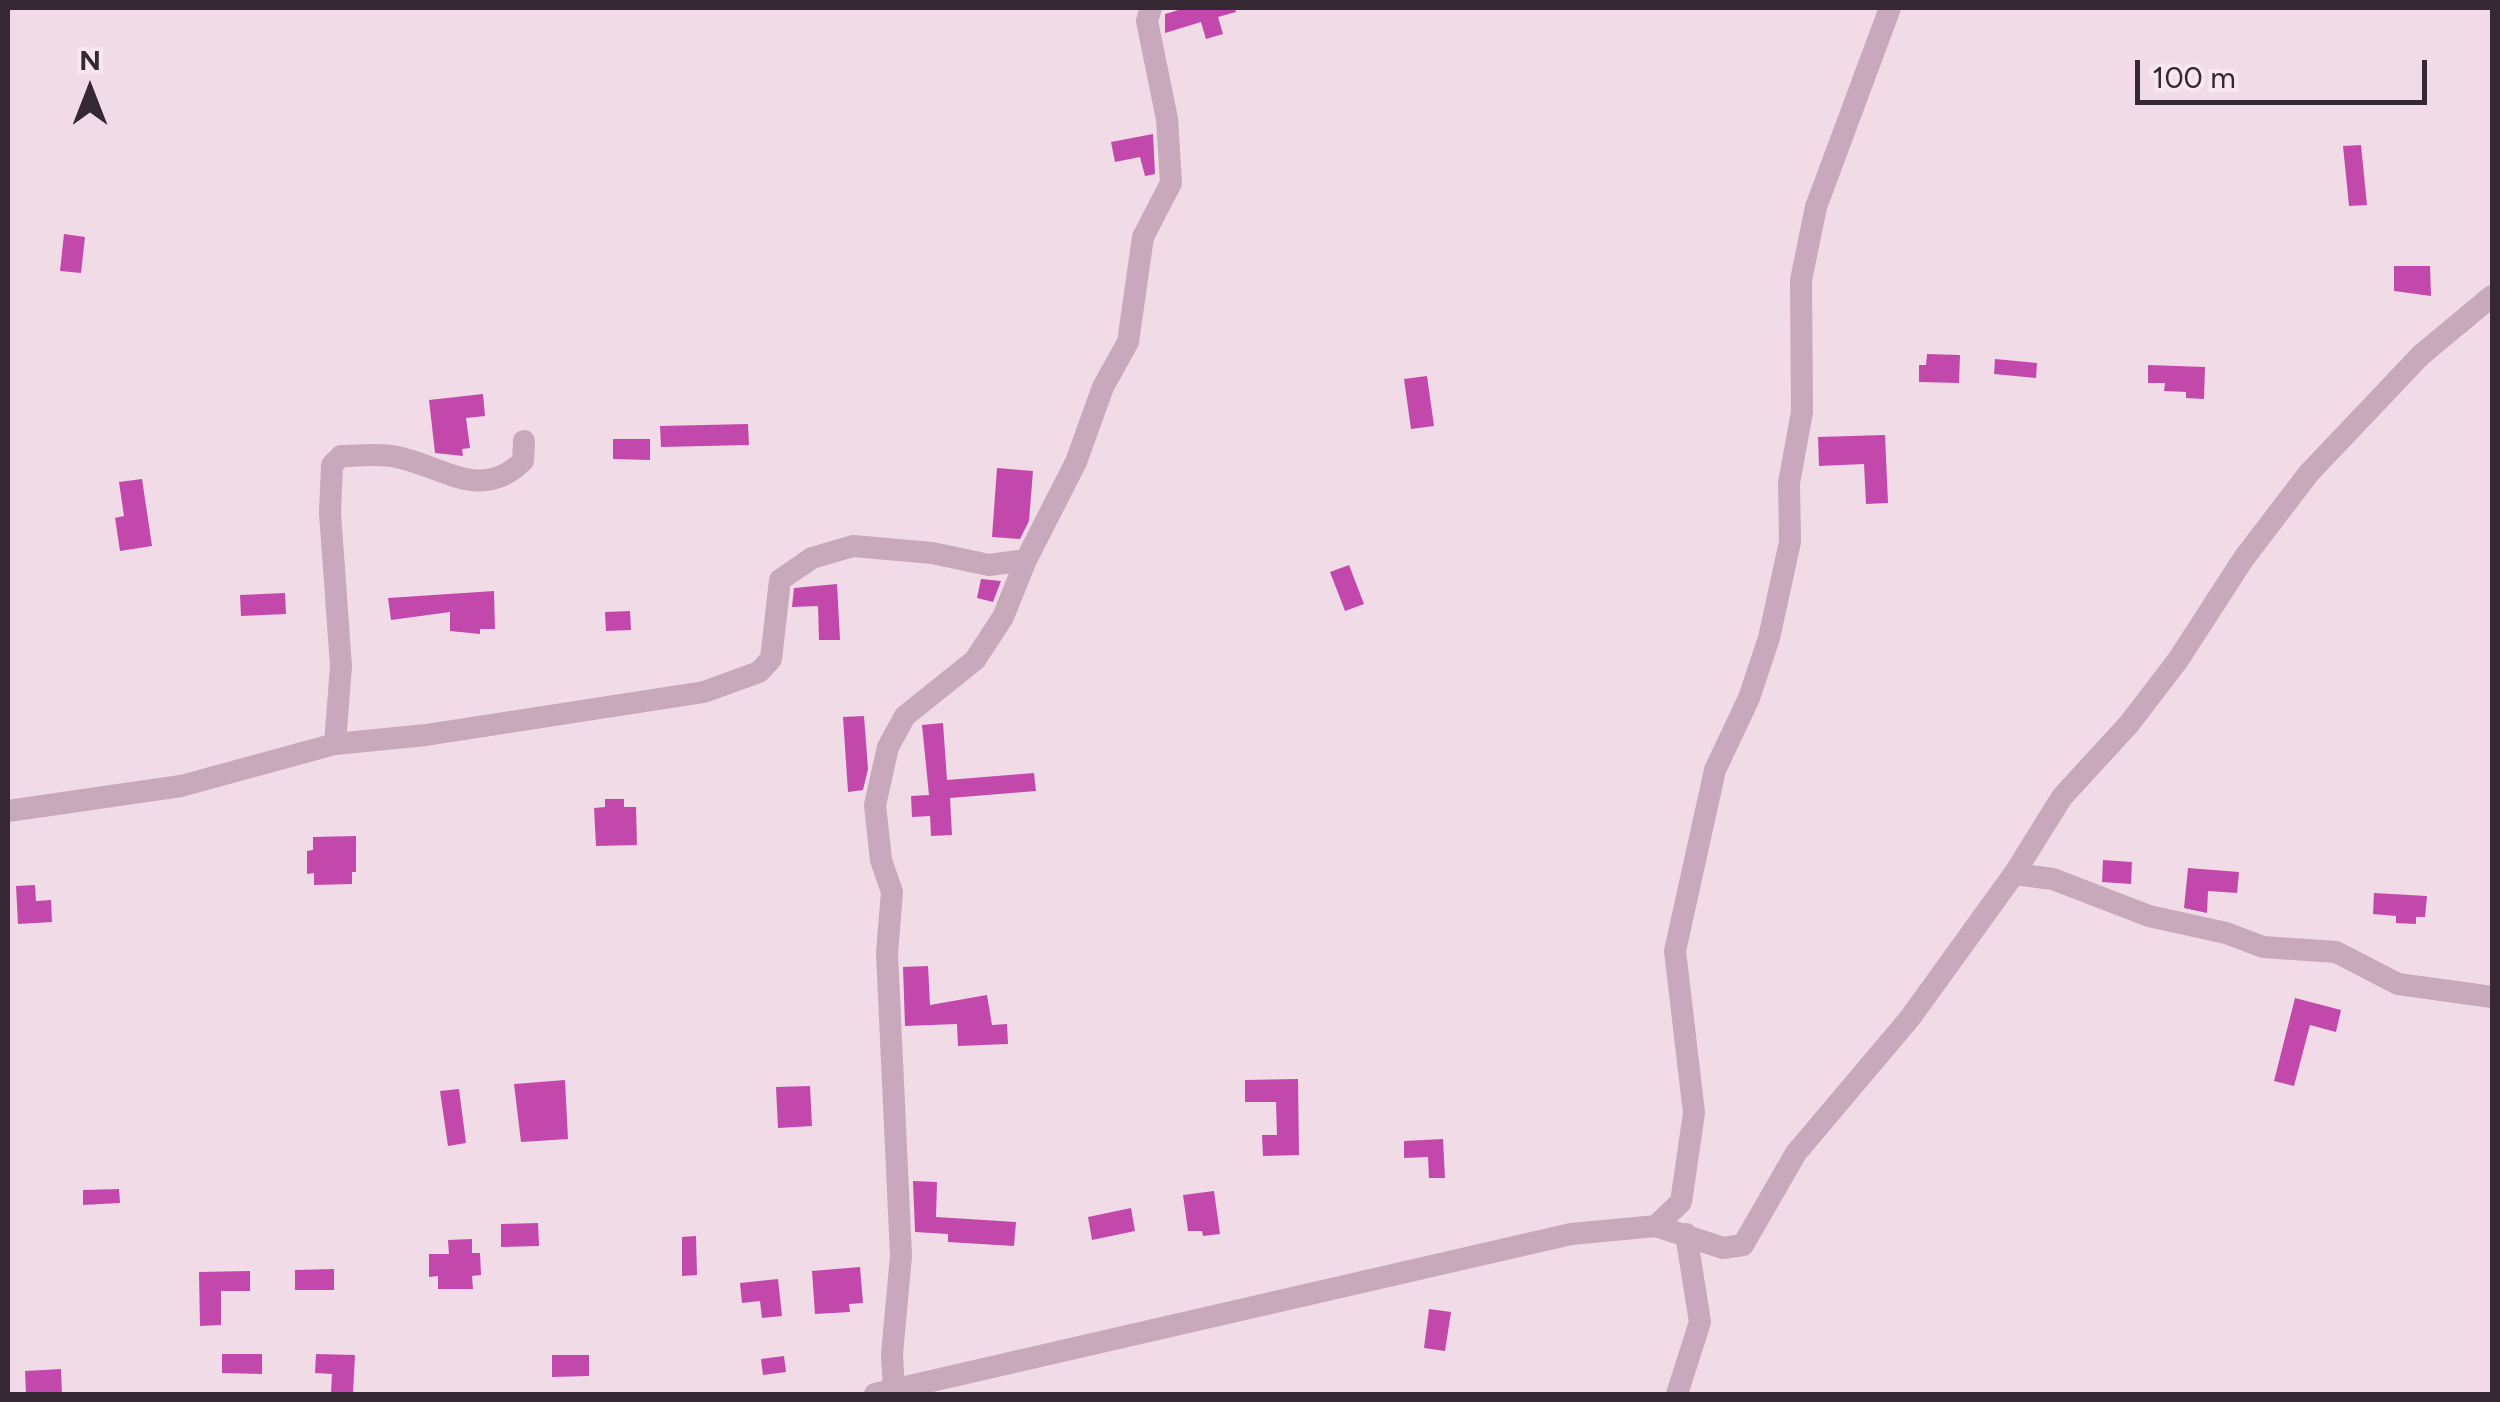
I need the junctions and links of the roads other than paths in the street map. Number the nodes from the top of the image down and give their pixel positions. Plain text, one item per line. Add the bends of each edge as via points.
1 (1152, 8) edge
2 (1890, 8) edge
3 (2492, 296) edge
4 (524, 441) dead end
5 (1026, 560) junction
6 (335, 744) junction
7 (8, 811) edge
8 (2014, 874) junction
9 (2492, 997) edge
10 (1656, 1226) junction
11 (1686, 1234) junction
12 (889, 1393) edge
13 (1678, 1394) edge

1 - 5 street via 1147,21 1167,119 1171,183 1143,238 1128,342
2 - 10 street via 1816,207 1801,280 1802,412 1789,483 1790,542 1770,638 1715,770 1675,952 1694,1114 1681,1202
3 - 8 street via 2421,355 2309,473 2130,724 2062,797
4 - 6 street via 523,461 488,483 456,480 394,456 341,456 332,465 342,666
5 - 6 street via 989,566 853,546 812,558 780,580 771,659 759,672 704,692
5 - 12 street via 1004,616 976,660 906,716 888,747 875,804 892,892 887,953 901,1256
6 - 7 street via 181,786
8 - 9 street via 2053,879 2149,916 2263,947 2336,952 2398,984
8 - 11 street via 1910,1018 1796,1153 1743,1246 1724,1248
10 - 11 street
10 - 12 street via 1571,1234
11 - 13 street via 1700,1322

